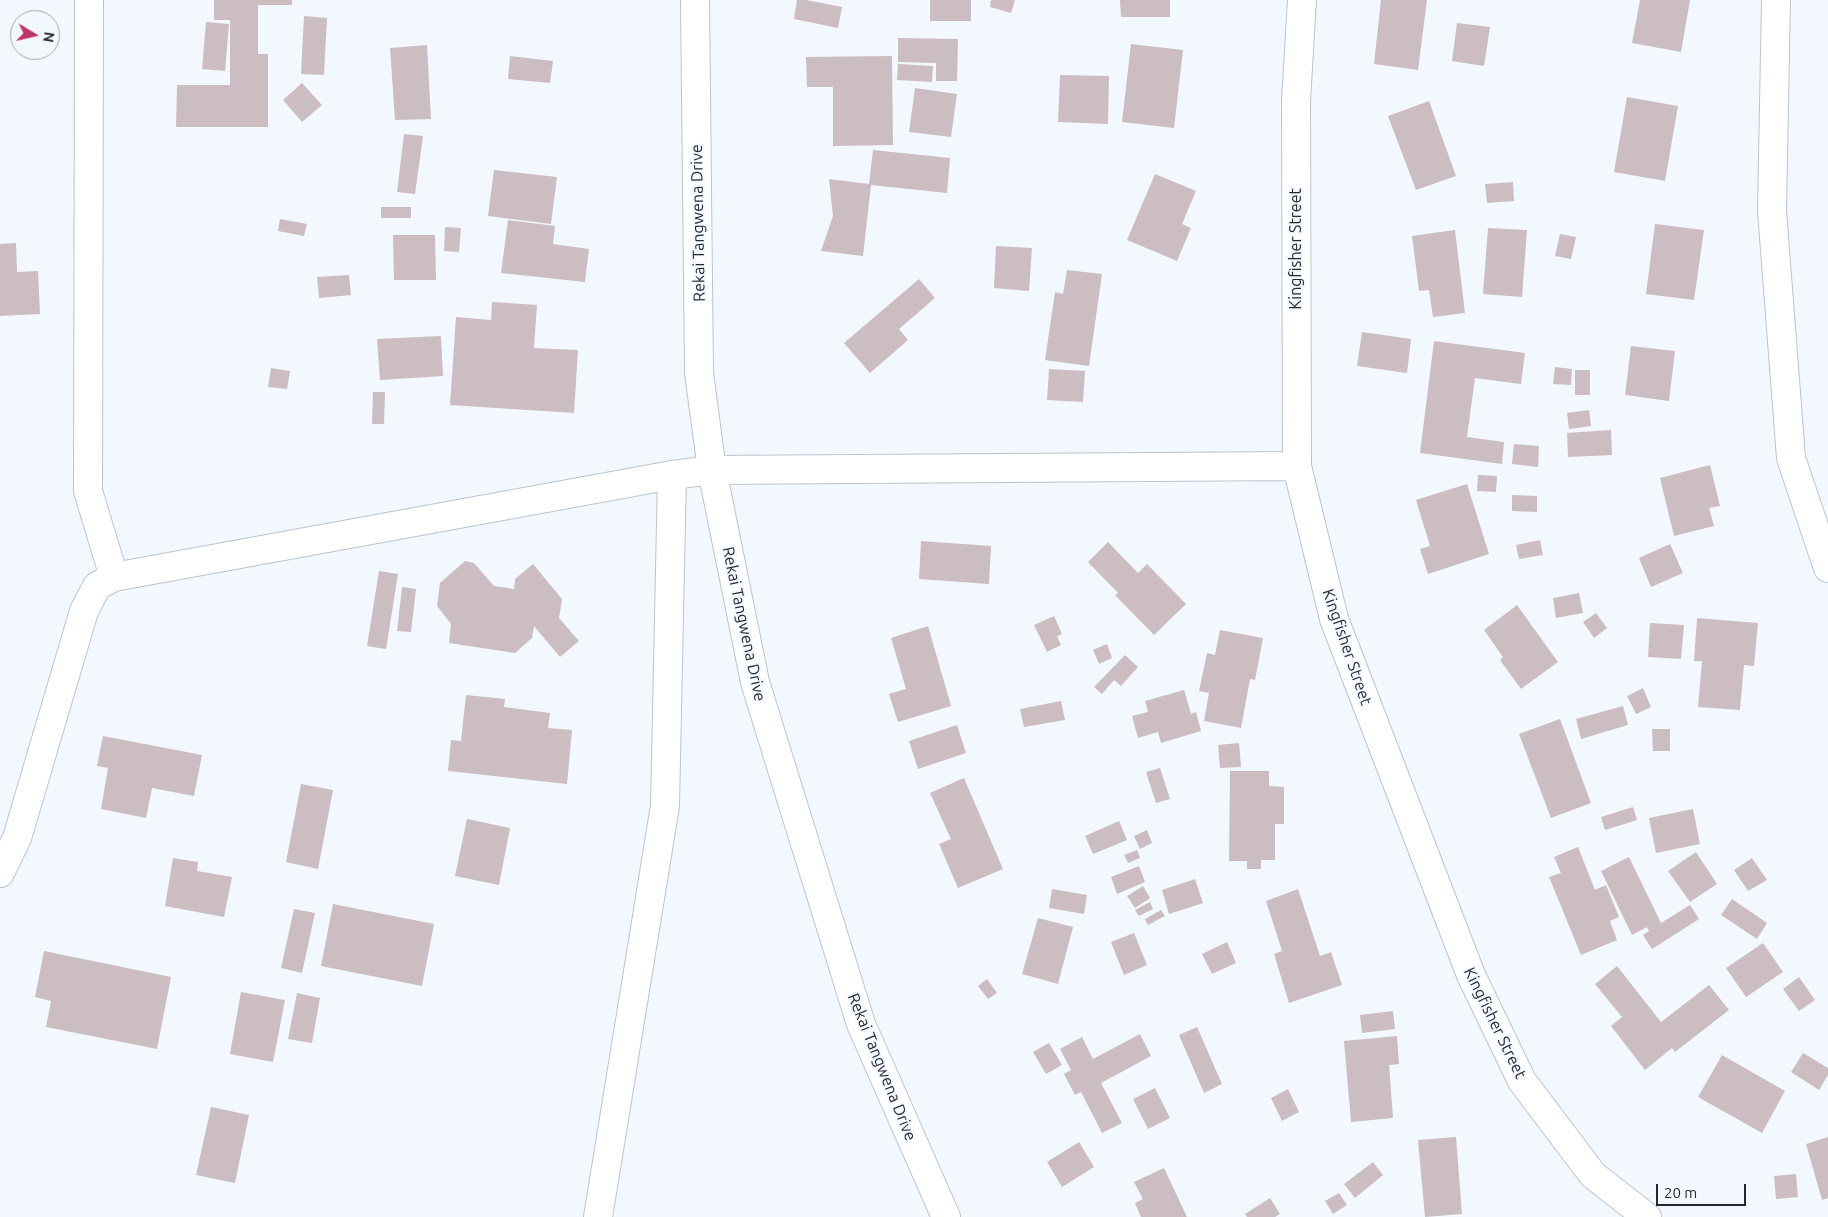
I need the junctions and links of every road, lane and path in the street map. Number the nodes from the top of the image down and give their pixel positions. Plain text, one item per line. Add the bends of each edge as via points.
1 (89, 0) edge
2 (695, 0) edge
3 (1302, 0) edge
4 (1776, 0) edge
5 (1296, 466) junction
6 (712, 470) junction
7 (672, 475) junction
8 (1828, 568) edge
9 (114, 577) junction
10 (0, 873) edge
11 (598, 1217) edge
12 (946, 1217) edge
13 (1647, 1217) edge

1 - 9 street via 88,491
2 - 6 street, Rekai Tangwena Drive via 699,373
3 - 5 street, Kingfisher Street via 1296,101
4 - 8 street via 1772,212 1791,458
5 - 6 street
5 - 13 street, Kingfisher Street via 1334,619 1471,975 1522,1081 1593,1175
6 - 7 street
6 - 12 street, Rekai Tangwena Drive via 755,682 858,1015
7 - 9 street
7 - 11 street via 665,806
9 - 10 street via 97,586 84,611 17,838

